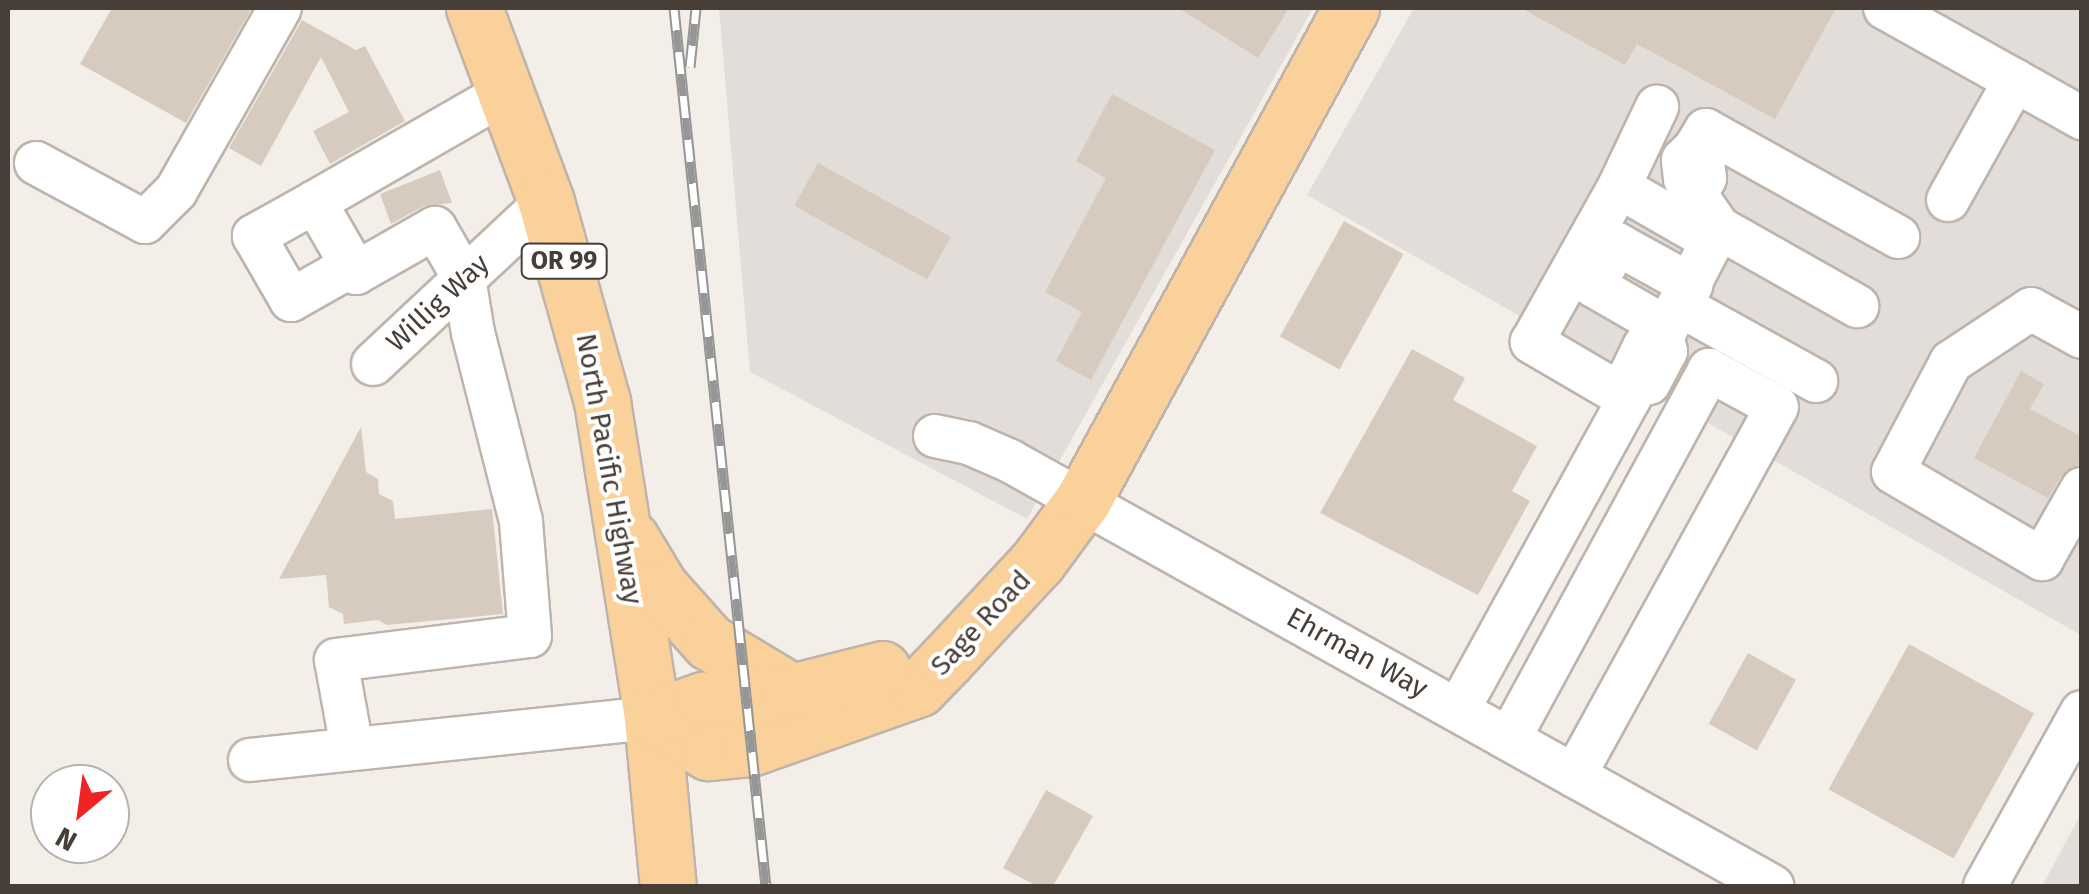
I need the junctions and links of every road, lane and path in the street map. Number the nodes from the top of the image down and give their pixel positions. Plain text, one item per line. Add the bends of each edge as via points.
1 (280, 8) edge
2 (474, 8) edge
3 (1352, 8) edge
4 (1885, 8) edge
5 (2014, 80) junction
6 (506, 92) junction
7 (1657, 107) dead end
8 (2082, 118) edge
9 (36, 163) dead end
10 (1619, 186) junction
11 (1948, 200) dead end
12 (315, 202) junction
13 (546, 202) junction
14 (1716, 235) junction
15 (1898, 237) dead end
16 (352, 266) junction
17 (464, 278) junction
18 (1857, 306) dead end
19 (1675, 314) junction
20 (2082, 336) edge
21 (373, 364) dead end
22 (1816, 382) dead end
23 (1633, 392) junction
24 (935, 436) dead end
25 (2082, 489) edge
26 (1084, 500) junction
27 (620, 523) junction
28 (970, 632) junction
29 (792, 692) junction
30 (1458, 710) junction
31 (2082, 712) edge
32 (652, 718) junction
33 (1509, 739) junction
34 (352, 748) junction
35 (250, 760) dead end
36 (1574, 776) junction
37 (668, 886) edge
38 (1772, 886) edge
39 (1985, 886) edge

1 - 9 street via 176,192 145,222
2 - 6 main road, North Pacific Highway / OR 99
3 - 26 main road, Sage Road
4 - 5 street
5 - 8 street
5 - 11 street
6 - 12 street
6 - 13 main road, North Pacific Highway / OR 99
7 - 10 street
10 - 14 street
10 - 23 street via 1532,342
12 - 16 street
12 - 16 street via 254,236 291,300
13 - 17 street, Willig Way
13 - 27 main road, North Pacific Highway / OR 99 via 602,401
14 - 15 street via 1697,192 1704,161 1695,148 1706,130
14 - 18 street
14 - 19 street
16 - 17 street via 356,273 435,228
17 - 21 street, Willig Way
17 - 34 street via 521,521 530,636 336,660
19 - 22 street
19 - 23 street via 1666,352 1648,383
20 - 25 street via 2030,309 1951,362 1893,472 2042,559
23 - 30 street
24 - 26 street, Ehrman Way via 969,443
26 - 28 main road, Sage Road via 1038,562
26 - 30 street, Ehrman Way
27 - 29 main road via 660,587 710,642
27 - 32 main road, North Pacific Highway / OR 99
28 - 29 main road via 875,672
28 - 32 main road, Sage Road via 919,688 750,748 708,752
29 - 32 main road via 703,700
30 - 33 street, Ehrman Way
31 - 39 street
32 - 34 street
32 - 37 main road, North Pacific Highway / OR 99
33 - 36 street, Ehrman Way
33 - 36 street via 1709,370 1777,408
34 - 35 street
36 - 38 street, Ehrman Way

